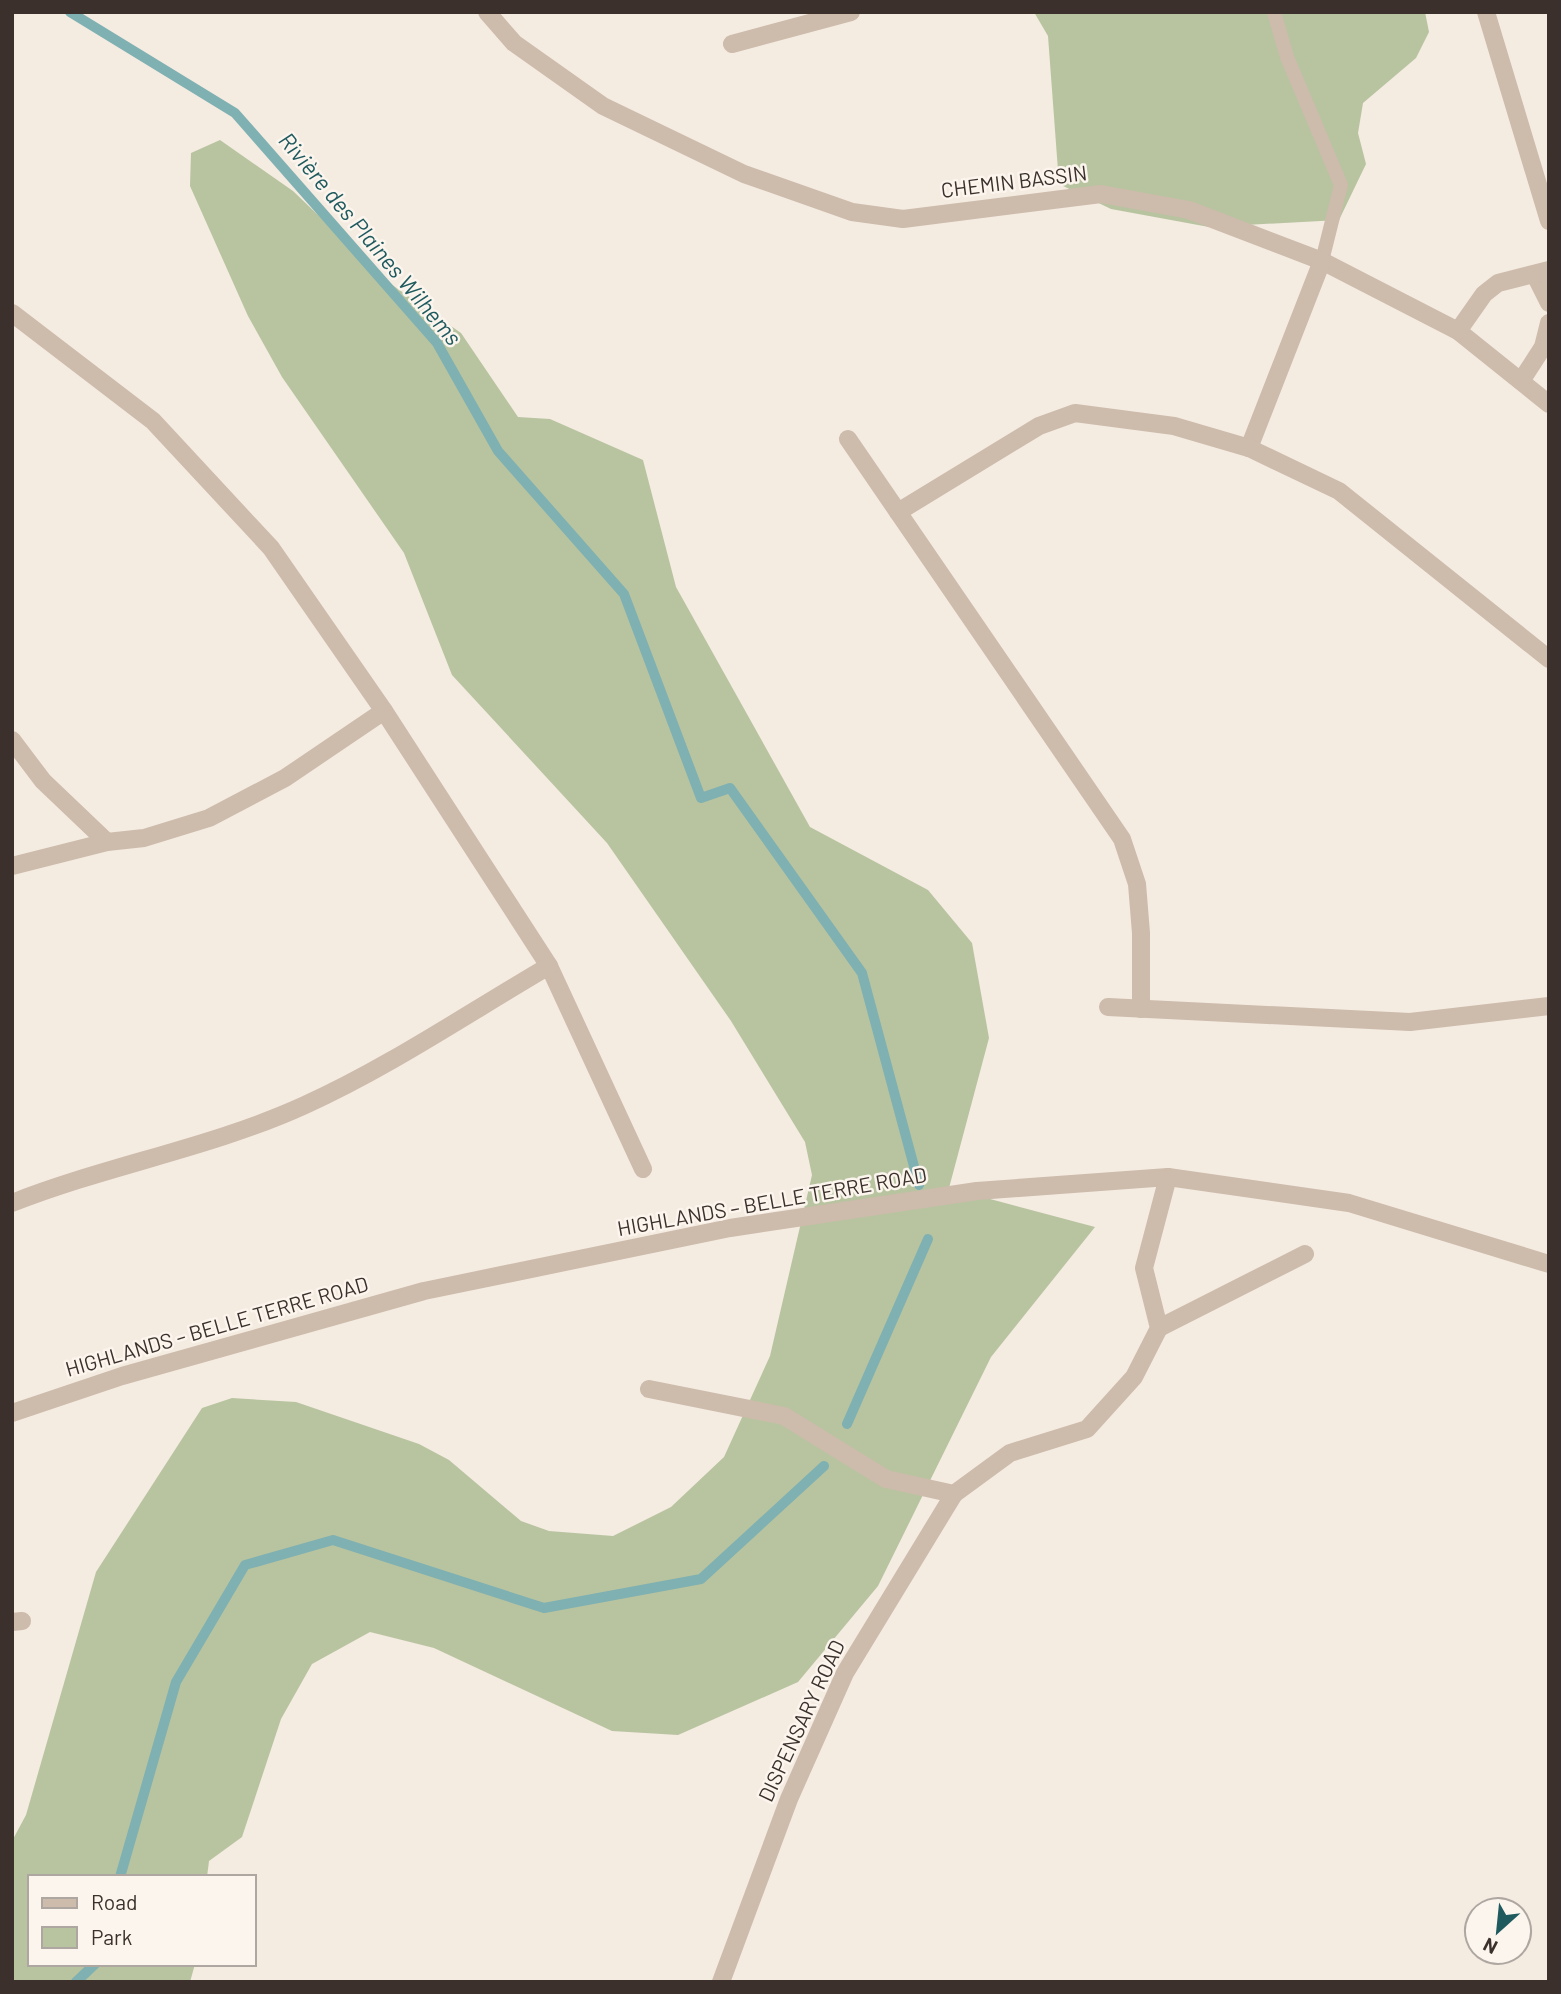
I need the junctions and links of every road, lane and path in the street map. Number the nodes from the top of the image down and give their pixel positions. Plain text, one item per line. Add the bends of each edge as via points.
1 (487, 12) edge
2 (851, 12) edge
3 (1274, 12) edge
4 (1486, 12) edge
5 (732, 44) dead end
6 (1549, 221) edge
7 (1322, 261) junction
8 (1542, 272) edge
9 (1549, 303) edge
10 (12, 313) edge
11 (1549, 323) edge
12 (1458, 331) junction
13 (1521, 381) junction
14 (1549, 404) edge
15 (848, 439) dead end
16 (1249, 448) junction
17 (898, 512) junction
18 (1549, 659) edge
19 (384, 711) junction
20 (12, 740) edge
21 (107, 842) junction
22 (12, 866) edge
23 (550, 965) junction
24 (1549, 1006) edge
25 (1108, 1007) dead end
26 (1140, 1009) junction
27 (643, 1169) dead end
28 (1168, 1177) junction
29 (12, 1202) edge
30 (1305, 1254) dead end
31 (1549, 1264) edge
32 (1159, 1328) junction
33 (649, 1390) dead end
34 (12, 1413) edge
35 (954, 1494) junction
36 (721, 1982) edge

1 - 7 street, CHEMIN BASSIN via 514,43 603,106 744,174 852,212 903,219 1101,194 1189,210
2 - 5 street
3 - 7 lane via 1287,57 1341,185
4 - 6 street
7 - 12 street, CHEMIN BASSIN
7 - 16 street
8 - 9 street
8 - 12 street via 1498,283 1483,294
10 - 19 street via 153,421 271,548
11 - 13 street via 1543,346
12 - 13 street, CHEMIN BASSIN
13 - 14 street, CHEMIN BASSIN
15 - 17 street
16 - 17 street via 1174,426 1076,413 1040,426
16 - 18 street via 1339,491
17 - 26 street via 1122,839 1137,884
19 - 21 street via 285,778 209,818 144,838
19 - 23 street
20 - 21 street via 43,781
21 - 22 street
23 - 27 street
23 - 29 street via 304,1105
24 - 26 street via 1410,1022
25 - 26 street
28 - 31 street, HIGHLANDS – BELLE TERRE ROAD via 1349,1203
28 - 32 street via 1144,1268
28 - 34 street, HIGHLANDS – BELLE TERRE ROAD via 977,1191 730,1228 424,1291 122,1376
30 - 32 street
32 - 35 street, DISPENSARY ROAD via 1134,1377 1087,1429 1010,1453
33 - 35 street via 784,1416 886,1479
35 - 36 street, DISPENSARY ROAD via 845,1673 789,1799

